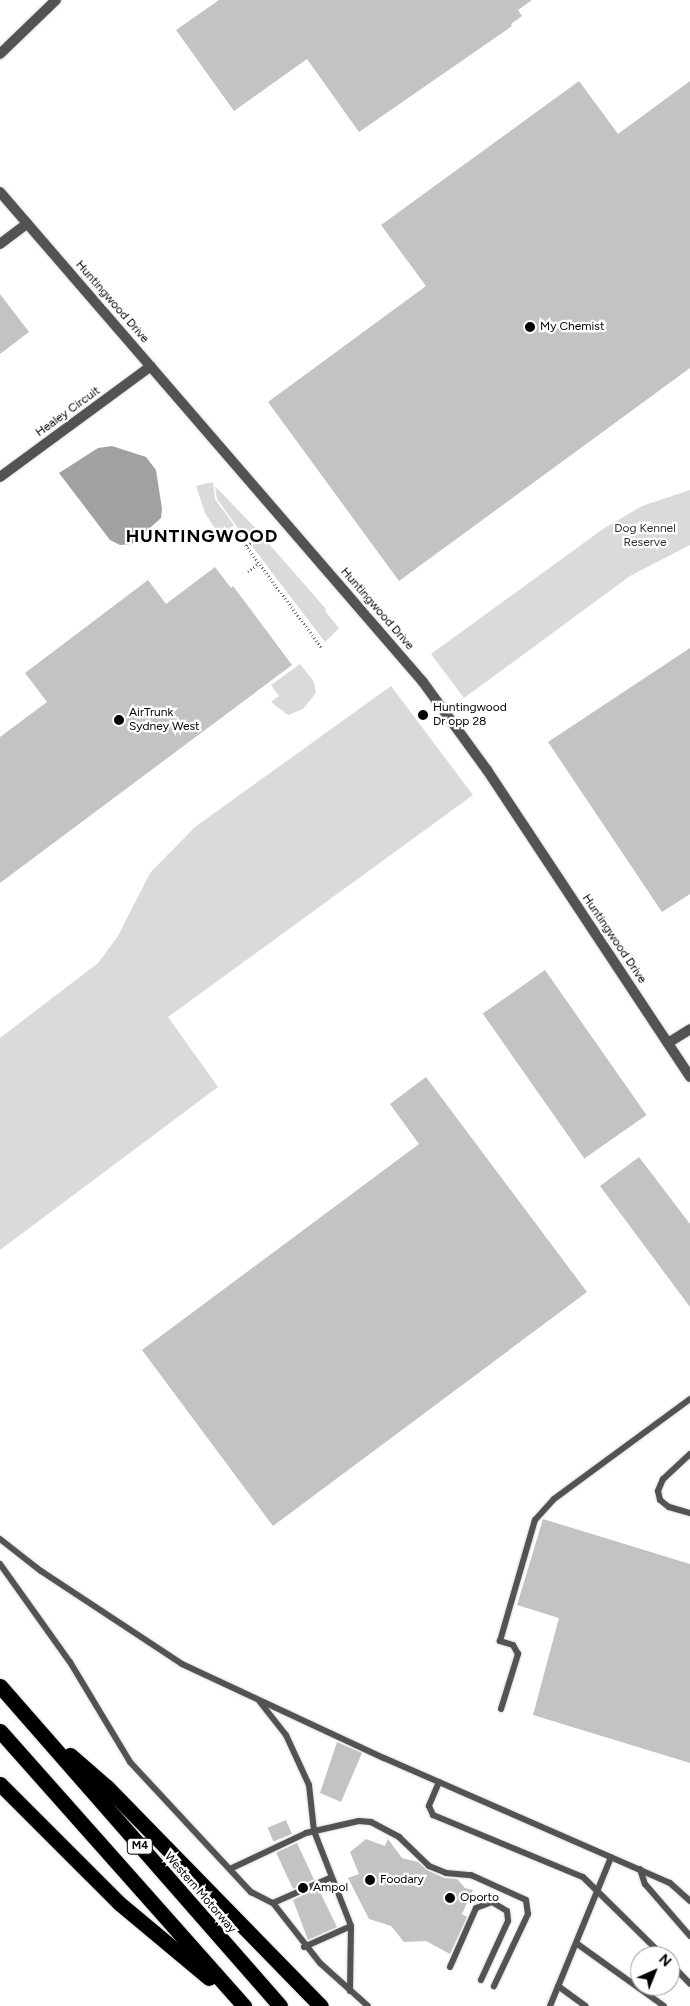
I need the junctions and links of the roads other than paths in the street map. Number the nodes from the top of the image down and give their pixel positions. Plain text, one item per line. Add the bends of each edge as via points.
1 (56, 0) edge
2 (0, 54) edge
3 (0, 192) edge
4 (28, 224) junction
5 (0, 244) edge
6 (151, 366) junction
7 (0, 477) edge
8 (690, 1029) edge
9 (668, 1044) junction
10 (690, 1077) edge
11 (690, 1399) edge
12 (690, 1454) edge
13 (690, 1513) edge
14 (0, 1540) edge
15 (0, 1564) edge
16 (0, 1686) edge
17 (257, 1699) junction
18 (501, 1709) dead end
19 (24, 1714) junction
20 (0, 1731) edge
21 (438, 1782) junction
22 (0, 1784) edge
23 (314, 1831) junction
24 (611, 1857) junction
25 (230, 1869) junction
26 (640, 1870) junction
27 (332, 1877) junction
28 (598, 1889) junction
29 (690, 1901) edge
30 (272, 1903) junction
31 (351, 1926) junction
32 (690, 1936) edge
33 (576, 1943) junction
34 (653, 1946) edge
35 (304, 1947) junction
36 (450, 1967) dead end
37 (680, 1974) edge
38 (481, 1980) dead end
39 (690, 1984) edge
40 (494, 1986) dead end
41 (558, 1986) junction
42 (350, 1991) junction
43 (243, 2006) edge
44 (280, 2006) edge
45 (320, 2006) edge
46 (368, 2006) edge
47 (550, 2006) edge
48 (586, 2006) edge
49 (664, 2006) edge

1 - 2 street
3 - 4 street, Huntingwood Drive
4 - 5 street
4 - 6 street, Huntingwood Drive
6 - 7 street, Healey Circuit
6 - 9 street, Huntingwood Drive via 429,689 487,770
8 - 9 street
9 - 10 street, Huntingwood Drive
11 - 18 lane via 554,1499 535,1520 500,1641 513,1645 518,1654
12 - 13 lane via 663,1478 658,1490 660,1500 669,1507
14 - 17 lane via 148,1643 182,1664
15 - 25 lane via 70,1662 130,1762
16 - 19 highway, Western Motorway / M4
17 - 21 lane
17 - 23 lane via 273,1715 301,1765 309,1785
19 - 44 highway, Western Motorway / M4
19 - 45 highway via 107,1787
20 - 43 highway, M4
21 - 24 lane
21 - 28 lane via 429,1806 433,1815 583,1878
22 - 43 highway via 119,1903
23 - 25 lane
23 - 27 lane
23 - 40 lane via 359,1821 371,1822 400,1837 429,1866 471,1875 524,1898 528,1914
24 - 26 lane
24 - 28 lane
25 - 30 lane via 251,1892
26 - 29 lane via 670,1882
26 - 32 lane via 645,1884
27 - 30 lane
27 - 31 lane
28 - 33 lane
28 - 34 lane
30 - 35 lane
31 - 35 lane
31 - 42 lane
33 - 41 lane
33 - 49 lane
35 - 42 lane
36 - 38 lane via 476,1908 492,1902 507,1910 508,1921
37 - 39 lane
41 - 47 lane
41 - 48 lane
42 - 46 lane

